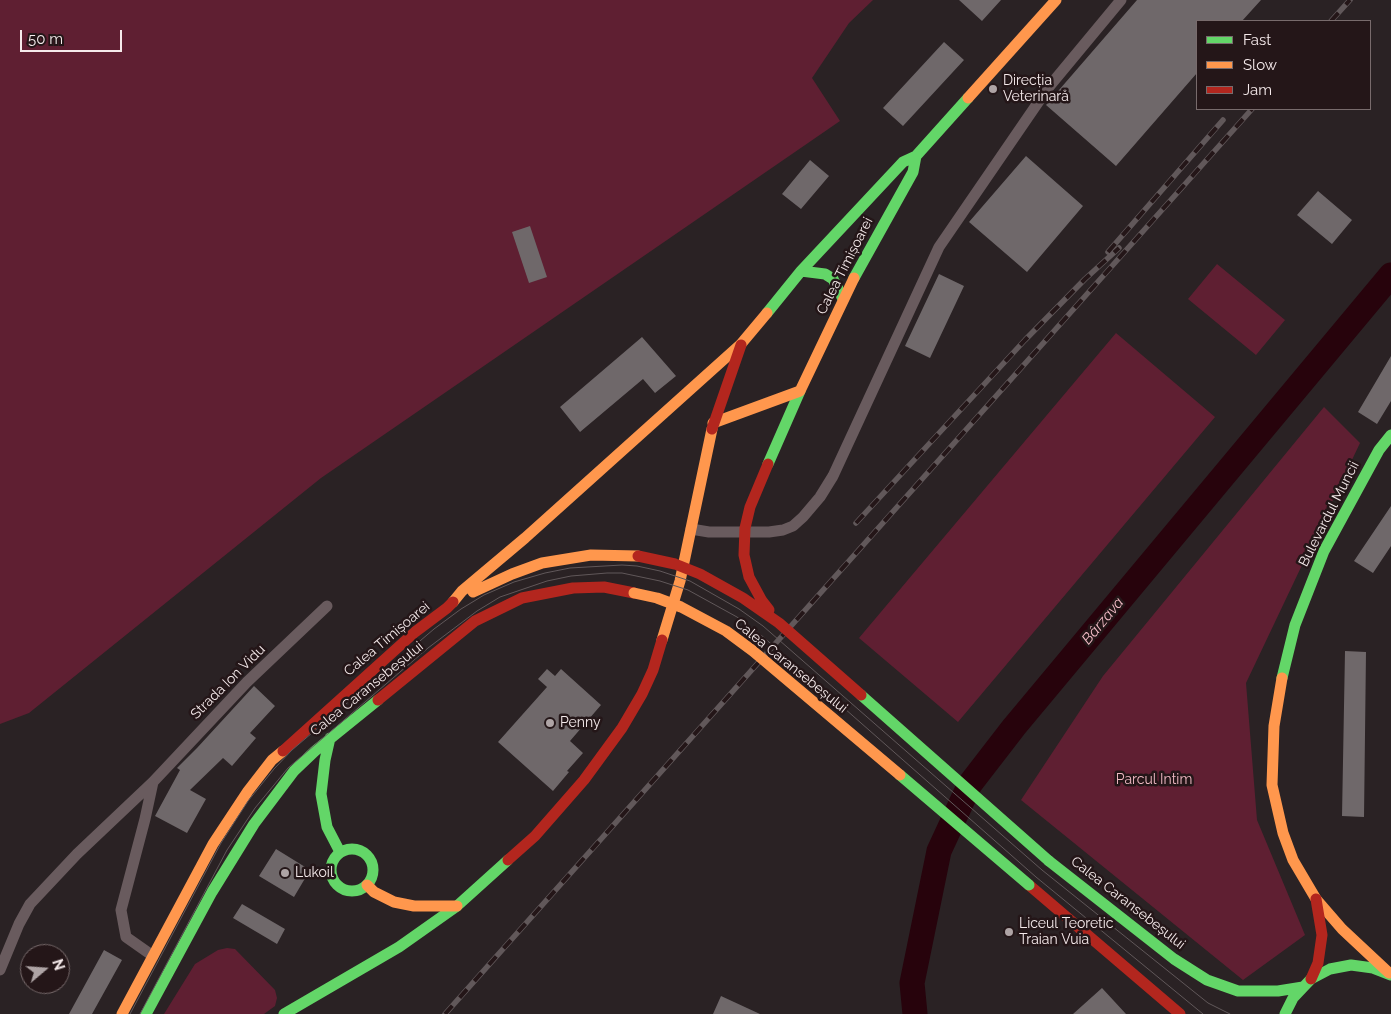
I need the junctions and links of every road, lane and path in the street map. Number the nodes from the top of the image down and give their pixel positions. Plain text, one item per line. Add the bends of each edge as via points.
1 (1056, 0) edge
2 (1121, 0) edge
3 (916, 156) junction
4 (801, 270) junction
5 (843, 299) junction
6 (741, 344) junction
7 (800, 391) junction
8 (734, 401) junction
9 (713, 423) junction
10 (1391, 435) edge
11 (691, 529) junction
12 (326, 606) dead end
13 (447, 608) junction
14 (779, 623) junction
15 (330, 738) junction
16 (153, 782) junction
17 (340, 852) junction
18 (366, 885) junction
19 (1316, 899) junction
20 (456, 906) junction
21 (153, 956) junction
22 (0, 970) edge
23 (1391, 975) edge
24 (1307, 983) junction
25 (1163, 998) junction
26 (122, 1014) edge
27 (146, 1014) edge
28 (284, 1014) edge
29 (1180, 1014) edge
30 (1185, 1014) edge
31 (1285, 1014) edge

1 - 3 main road, Calea Timișoarei
2 - 11 street via 1048,88 939,247 833,476 820,497 793,526 783,530 709,532
3 - 4 main road, Calea Timișoarei via 903,162
3 - 5 main road, Calea Timișoarei via 914,172
4 - 5 main road via 825,274 833,280
4 - 6 main road, Calea Timișoarei
5 - 7 main road, Calea Timișoarei
6 - 8 main road, Calea Timișoarei
6 - 13 main road, Calea Timișoarei via 462,591
7 - 8 main road
7 - 14 main road, Calea Timișoarei, bridge via 750,508 745,528 744,555 749,576
8 - 9 main road
8 - 9 main road, Calea Timișoarei
9 - 11 main road, Calea Timișoarei
10 - 19 main road, Bulevardul Muncii via 1379,450 1324,551 1295,625 1274,726 1272,785 1276,808 1293,860
11 - 20 main road, Calea Timișoarei via 680,581 653,670 622,728 584,780 535,836
12 - 16 street, Strada Ion Vidu via 247,682
13 - 14 main road, Calea Caransebeșului, bridge via 488,584 542,563 592,555 638,556 675,564 700,574
13 - 21 main road, Calea Timișoarei via 415,632 272,760 213,844
14 - 24 main road, Calea Caransebeșului, bridge via 1049,861 1174,959 1207,980 1238,991 1278,991
15 - 17 main road via 321,794 327,827
15 - 25 main road, Calea Caransebeșului, bridge via 475,621 503,606 522,598 573,588 604,587 657,598 726,631 746,646
15 - 27 main road, Calea Caransebeșului via 294,771 254,824 212,892
16 - 21 street via 121,910 126,937
16 - 22 street, Strada Ion Vidu via 30,904
17 - 18 main road via 352,848 368,856 373,871
17 - 18 main road via 331,864 335,883 350,891
18 - 20 main road via 382,897 401,903
19 - 23 main road, Bulevardul Muncii via 1342,929
19 - 24 main road, Bulevardul Muncii via 1322,935 1318,963
20 - 28 main road, Calea Timișoarei via 399,947
21 - 26 main road, Calea Timișoarei
23 - 24 main road, Calea Caransebeșului via 1351,965 1330,970
24 - 31 main road, Bulevardul Muncii via 1293,998
25 - 29 main road, Calea Caransebeșului
25 - 30 main road, Calea Caransebeșului

